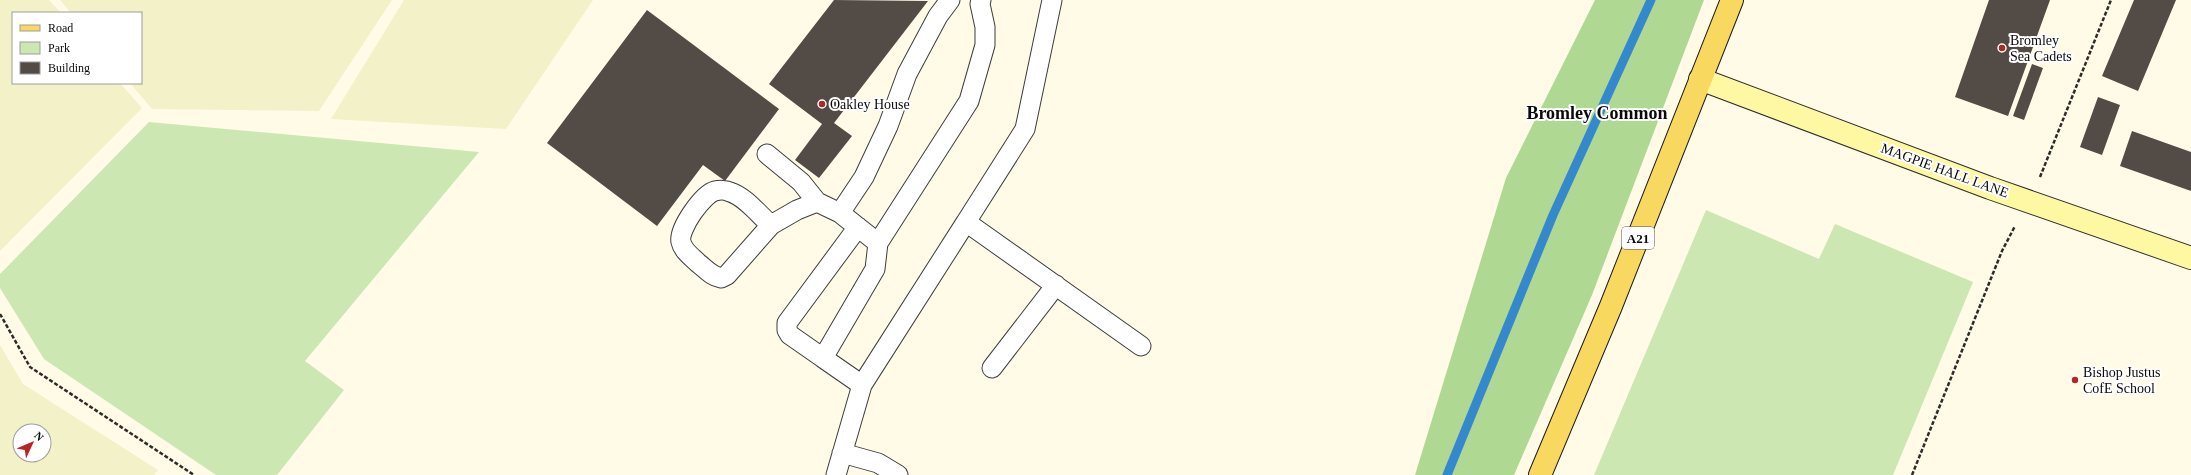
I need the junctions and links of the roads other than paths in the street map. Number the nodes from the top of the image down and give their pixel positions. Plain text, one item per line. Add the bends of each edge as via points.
1 (950, 0) edge
2 (1052, 0) edge
3 (1732, 0) edge
4 (977, 1) edge
5 (1700, 80) junction
6 (766, 154) dead end
7 (817, 202) junction
8 (840, 213) junction
9 (966, 222) junction
10 (771, 225) junction
11 (858, 227) junction
12 (878, 243) junction
13 (2191, 258) edge
14 (1056, 285) junction
15 (1142, 346) dead end
16 (823, 358) junction
17 (992, 368) dead end
18 (862, 385) junction
19 (842, 453) junction
20 (836, 475) edge
21 (898, 475) edge
22 (1540, 475) edge

1 - 8 lane via 938,16 907,74 888,126 864,177
2 - 9 lane via 1025,129
3 - 5 main road, A21
4 - 12 lane via 986,27 985,45 969,101
5 - 13 street, MAGPIE HALL LANE
5 - 22 main road, A21 via 1611,306
6 - 7 lane via 801,182
7 - 8 lane
7 - 10 lane
8 - 11 lane
9 - 14 lane
9 - 18 lane
10 - 10 lane via 721,278 713,276 683,249 680,241 684,224 709,194 715,191 730,192 740,198
11 - 12 lane
11 - 16 lane via 787,323 790,335
12 - 16 lane via 875,269
14 - 15 lane
14 - 17 lane
16 - 18 lane
18 - 19 lane
19 - 20 lane
19 - 21 lane via 878,463

